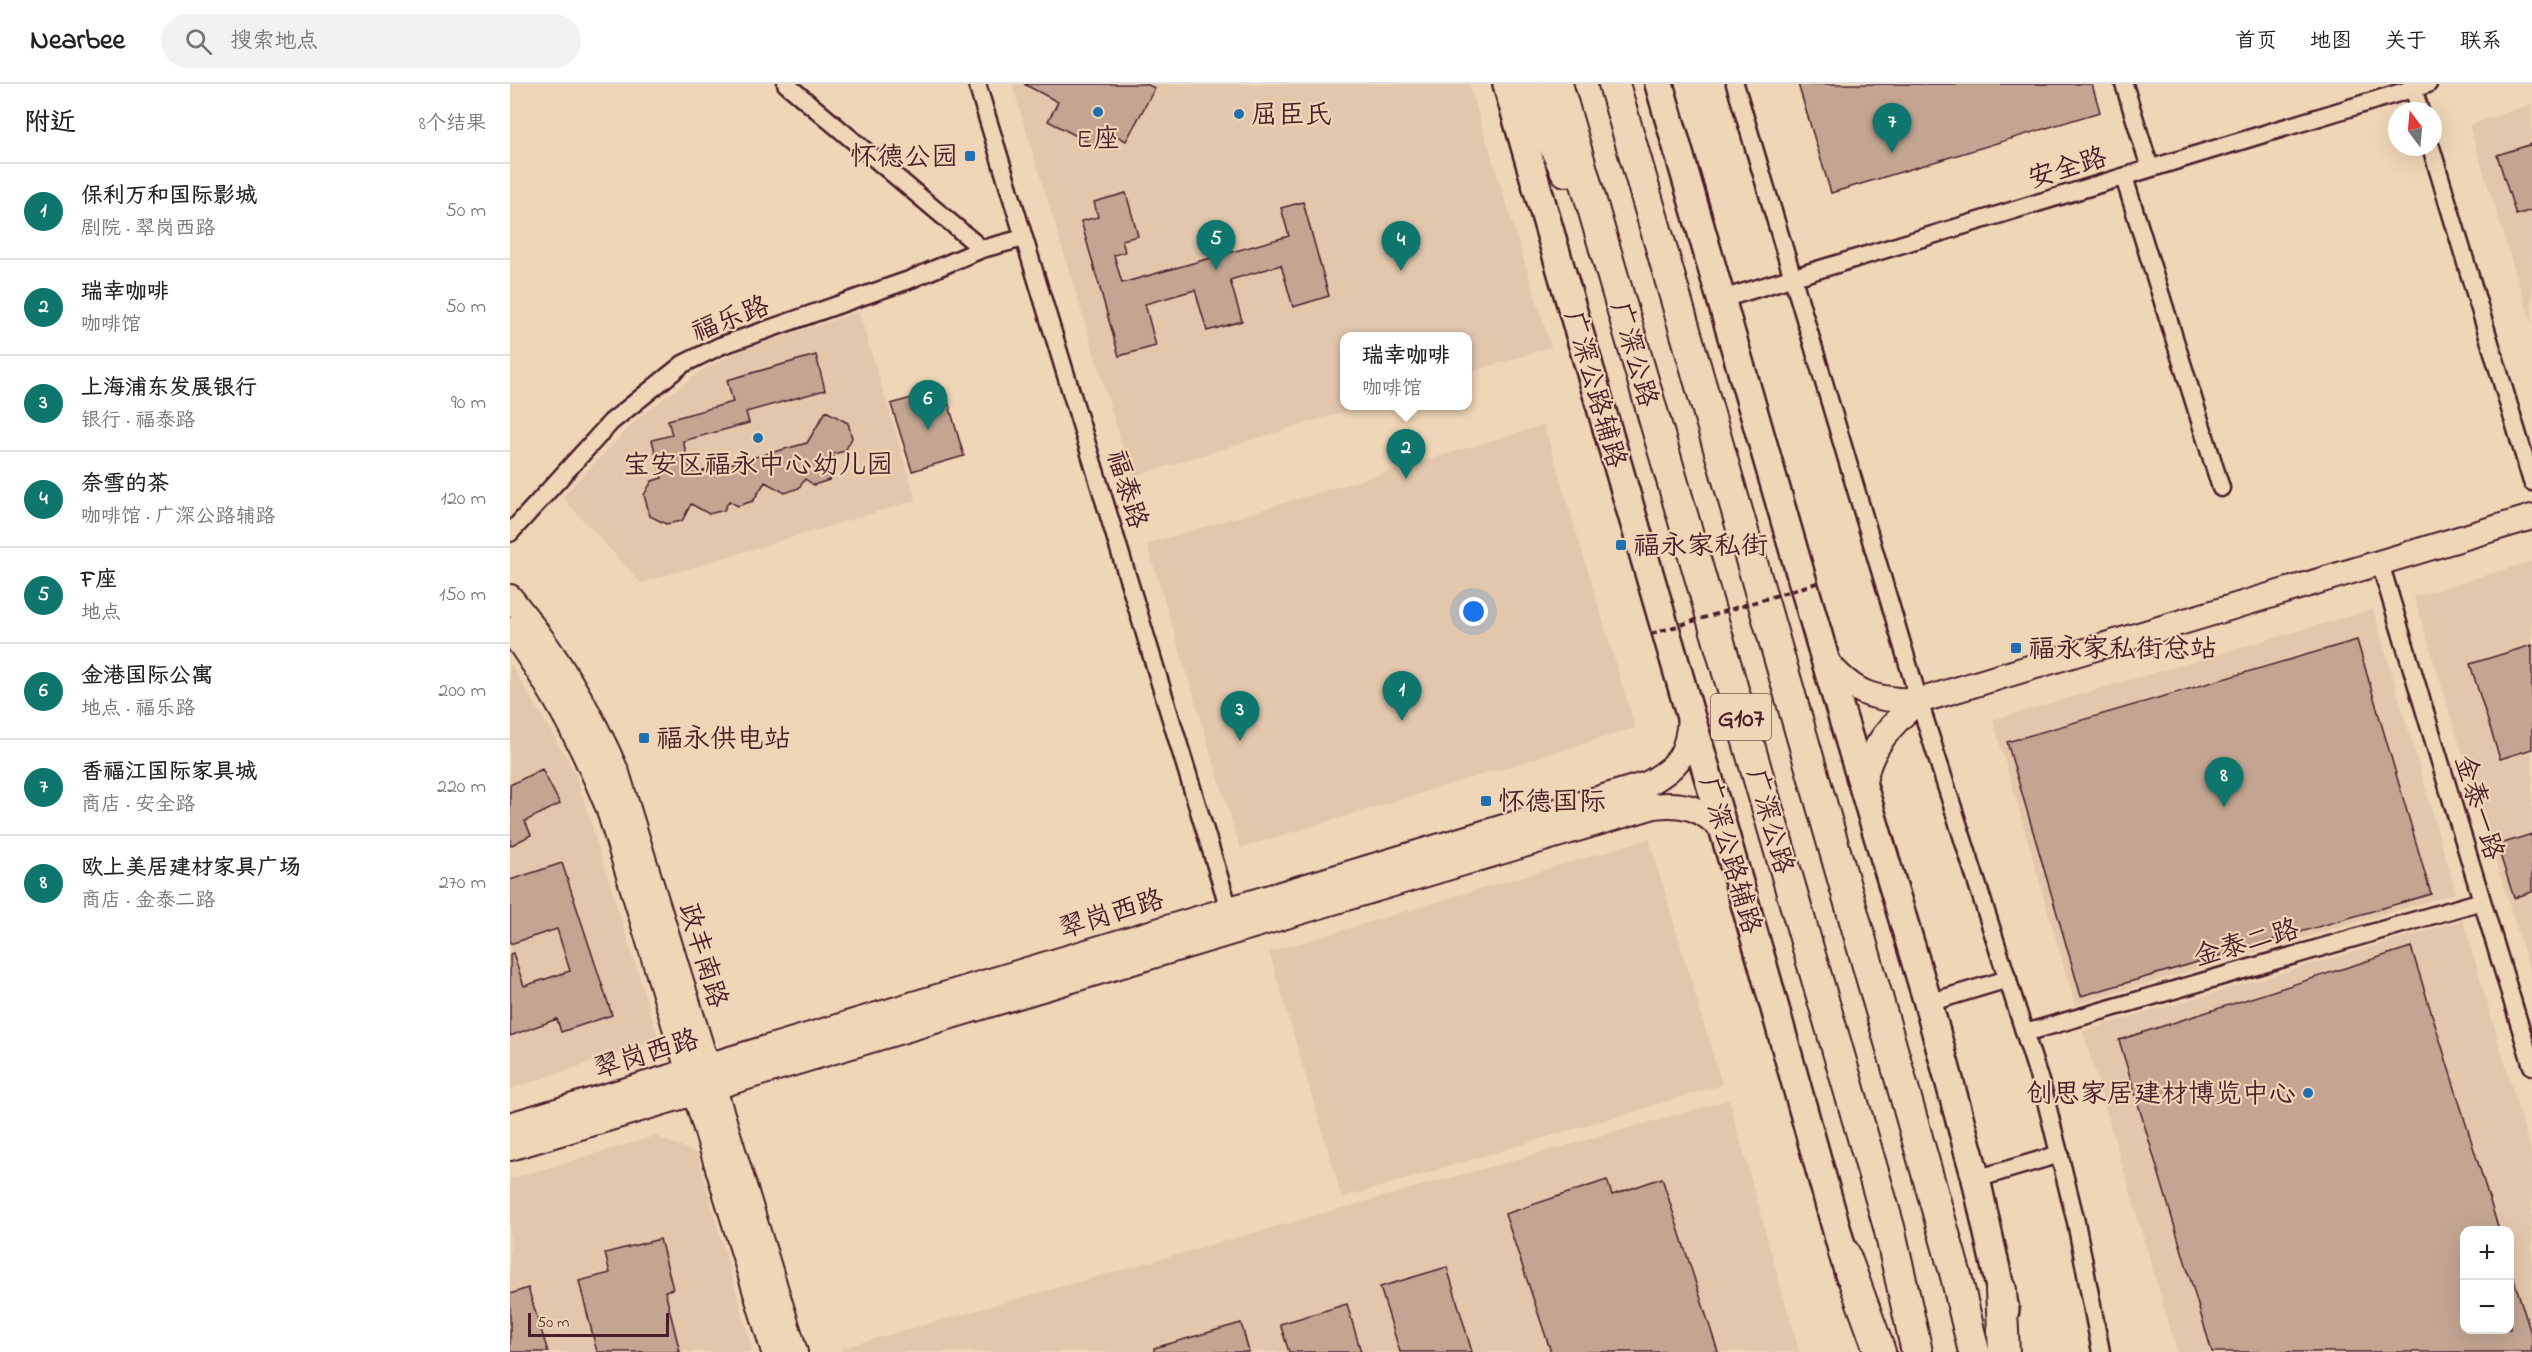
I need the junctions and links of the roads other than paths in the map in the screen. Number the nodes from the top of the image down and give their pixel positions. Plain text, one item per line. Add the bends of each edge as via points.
1 (786, 84) edge
2 (977, 84) edge
3 (1507, 84) edge
4 (1526, 84) edge
5 (1557, 84) edge
6 (1614, 84) edge
7 (1659, 84) edge
8 (1735, 84) edge
9 (2124, 84) edge
10 (2418, 85) edge
11 (2419, 102) edge
12 (2434, 156) edge
13 (2150, 168) junction
14 (2124, 177) junction
15 (1024, 238) junction
16 (982, 249) junction
17 (1608, 261) junction
18 (1794, 277) junction
19 (1722, 299) junction
20 (2532, 483) edge
21 (2222, 488) dead end
22 (2532, 517) edge
23 (510, 533) edge
24 (2380, 563) junction
25 (510, 597) edge
26 (510, 630) edge
27 (1825, 658) junction
28 (1919, 701) junction
29 (1690, 717) junction
30 (1864, 782) junction
31 (1601, 810) junction
32 (1724, 831) junction
33 (2482, 901) junction
34 (1229, 909) junction
35 (2008, 979) junction
36 (1928, 1003) junction
37 (2025, 1033) junction
38 (2532, 1066) edge
39 (701, 1079) junction
40 (510, 1125) edge
41 (510, 1148) edge
42 (2060, 1154) junction
43 (1976, 1179) junction
44 (1844, 1253) junction
45 (2001, 1290) junction
46 (774, 1352) edge
47 (795, 1352) edge
48 (1868, 1352) edge
49 (1880, 1352) edge
50 (1917, 1352) edge
51 (1974, 1352) edge
52 (2004, 1352) edge
53 (2015, 1352) edge
54 (2101, 1352) edge

1 - 16 street
2 - 15 street, 福泰路
3 - 29 main road, 广深公路辅路
4 - 17 highway
5 - 17 highway, 广深公路 / G107
6 - 51 highway, 广深公路 / G107 via 1900,1078
7 - 19 main road
8 - 18 street
9 - 13 street
10 - 11 street
10 - 13 street, 安全路
12 - 20 street
13 - 14 street, 安全路
14 - 18 street, 安全路
14 - 21 street
15 - 16 street, 福乐路
15 - 34 street, 福泰路
16 - 23 street, 福乐路 via 909,280 720,346 683,364 611,422
17 - 50 highway, 广深公路 / G107 via 1889,1227
18 - 19 street, 安全路
18 - 28 street
19 - 27 main road
22 - 24 main road
24 - 28 main road
24 - 33 street, 金泰一路
25 - 39 main road, 政丰南路 via 572,682 617,773
26 - 39 main road, 政丰南路 via 565,712 590,761
27 - 28 main road via 1839,676 1861,693 1887,700
27 - 30 main road
28 - 30 main road via 1901,715 1878,743 1867,762
28 - 35 street
29 - 31 main road, 翠岗西路 via 1689,739 1681,758 1667,773
29 - 32 main road, 广深公路辅路
30 - 36 main road
31 - 32 main road, 翠岗西路 via 1692,806 1709,815
31 - 34 main road, 翠岗西路
31 - 39 main road, 翠岗西路
32 - 44 main road, 广深公路辅路
33 - 37 street, 金泰二路
33 - 38 street, 金泰一路
34 - 39 main road, 翠岗西路
35 - 36 street
35 - 37 street
36 - 43 main road
37 - 42 street
39 - 40 main road, 翠岗西路
39 - 41 main road, 翠岗西路
39 - 46 main road, 政丰南路
39 - 47 main road, 政丰南路
42 - 43 street
42 - 54 street
43 - 45 main road
44 - 48 main road, 广深公路辅路
44 - 49 highway
45 - 52 highway
45 - 53 main road

